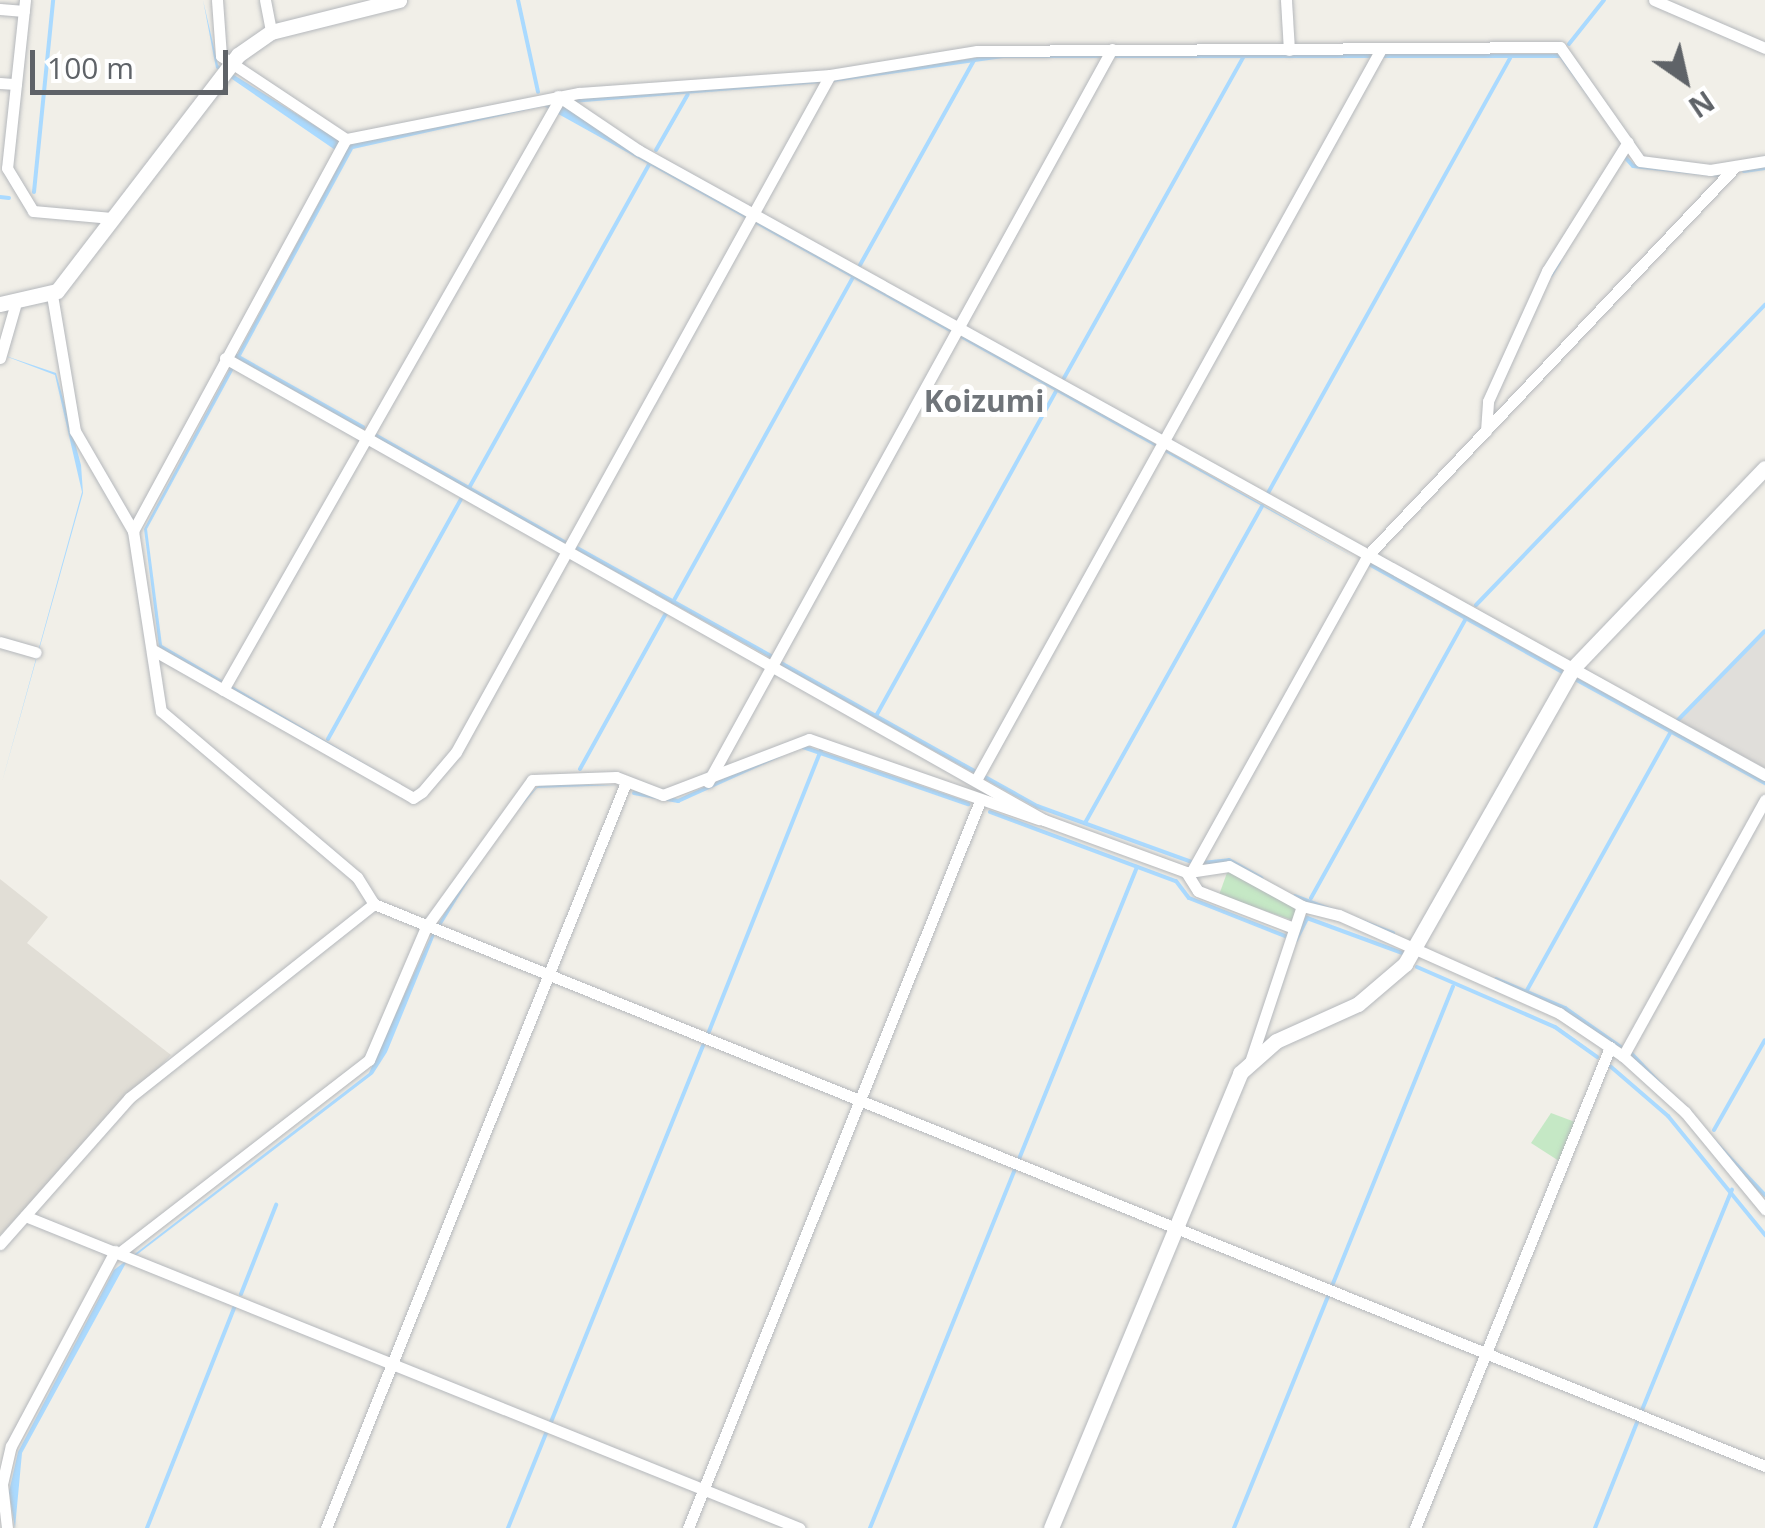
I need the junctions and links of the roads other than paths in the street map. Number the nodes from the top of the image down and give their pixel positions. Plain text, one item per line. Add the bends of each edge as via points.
1 (217, 0) edge
2 (265, 0) edge
3 (399, 0) edge
4 (1286, 0) edge
5 (1654, 0) edge
6 (24, 6) edge
7 (0, 9) edge
8 (271, 32) junction
9 (1765, 48) edge
10 (1289, 50) junction
11 (1111, 54) junction
12 (1379, 54) junction
13 (226, 69) junction
14 (828, 79) junction
15 (0, 83) edge
16 (16, 84) junction
17 (558, 102) junction
18 (1628, 142) junction
19 (344, 144) junction
20 (3, 154) edge
21 (1765, 161) edge
22 (1736, 166) junction
23 (112, 218) junction
24 (756, 219) junction
25 (52, 295) junction
26 (7, 305) edge
27 (958, 332) junction
28 (1, 355) edge
29 (229, 360) junction
30 (1486, 431) junction
31 (365, 438) junction
32 (1162, 446) junction
33 (1765, 468) edge
34 (133, 531) junction
35 (568, 551) junction
36 (1368, 554) junction
37 (0, 642) edge
38 (153, 650) junction
39 (36, 652) dead end
40 (772, 666) junction
41 (1573, 668) junction
42 (226, 686) junction
43 (1765, 774) edge
44 (976, 780) junction
45 (626, 782) junction
46 (708, 782) junction
47 (1765, 800) edge
48 (980, 802) junction
49 (1044, 820) junction
50 (1193, 867) junction
51 (374, 904) junction
52 (1302, 906) junction
53 (1294, 928) junction
54 (432, 929) junction
55 (1415, 950) junction
56 (549, 975) junction
57 (1610, 1047) junction
58 (1623, 1056) junction
59 (1250, 1062) junction
60 (860, 1102) junction
61 (1765, 1209) edge
62 (25, 1216) junction
63 (1173, 1228) junction
64 (0, 1244) edge
65 (122, 1254) junction
66 (1485, 1353) junction
67 (393, 1363) junction
68 (1765, 1466) edge
69 (704, 1489) junction
70 (7, 1528) edge
71 (326, 1528) edge
72 (688, 1528) edge
73 (799, 1528) edge
74 (1051, 1528) edge
75 (1415, 1528) edge

1 - 13 street
2 - 8 street
3 - 8 street
4 - 10 street
5 - 9 street
6 - 7 street
6 - 16 street
8 - 13 street
10 - 11 street
10 - 12 street
11 - 14 street via 977,51
11 - 27 street
12 - 18 street via 1567,49
12 - 32 street
13 - 19 street
13 - 23 street
14 - 17 street
14 - 24 street
15 - 16 street
16 - 20 street
17 - 19 street
17 - 24 street
17 - 31 street
18 - 22 street via 1640,160
18 - 30 street via 1547,271 1488,401
19 - 29 street
20 - 23 street via 32,211
21 - 22 street
22 - 30 street
23 - 25 street
24 - 27 street
24 - 35 street
25 - 26 street
25 - 34 street via 75,431
26 - 28 street
27 - 32 street
27 - 40 street
29 - 31 street
29 - 34 street
30 - 36 street
31 - 35 street
31 - 42 street
32 - 36 street
32 - 44 street
33 - 41 street
34 - 38 street
35 - 40 street
35 - 42 street via 456,752 413,798
36 - 41 street
36 - 50 street
37 - 39 street
38 - 42 street
38 - 51 street via 172,728 357,877
40 - 44 street
40 - 46 street
41 - 43 street
41 - 55 street
44 - 49 street
45 - 46 street via 663,796
45 - 54 street via 538,778 523,786
45 - 56 street
46 - 48 street via 810,739
47 - 58 street
48 - 49 street
48 - 60 street
49 - 50 street
50 - 52 street via 1229,866
50 - 53 street via 1198,891
51 - 54 street
51 - 62 street via 130,1098
52 - 53 street
52 - 55 street
53 - 59 street
54 - 56 street
54 - 65 street via 377,1048 357,1073
55 - 57 street via 1560,1013
55 - 59 street via 1370,996
56 - 60 street
56 - 67 street
57 - 58 street
57 - 66 street
58 - 61 street via 1685,1112
59 - 63 street via 1224,1101
60 - 63 street
60 - 69 street
62 - 64 street
62 - 65 street
63 - 66 street
63 - 74 street
65 - 67 street
65 - 70 street via 11,1446 2,1484
66 - 68 street
66 - 75 street
67 - 69 street
67 - 71 street
69 - 72 street
69 - 73 street

